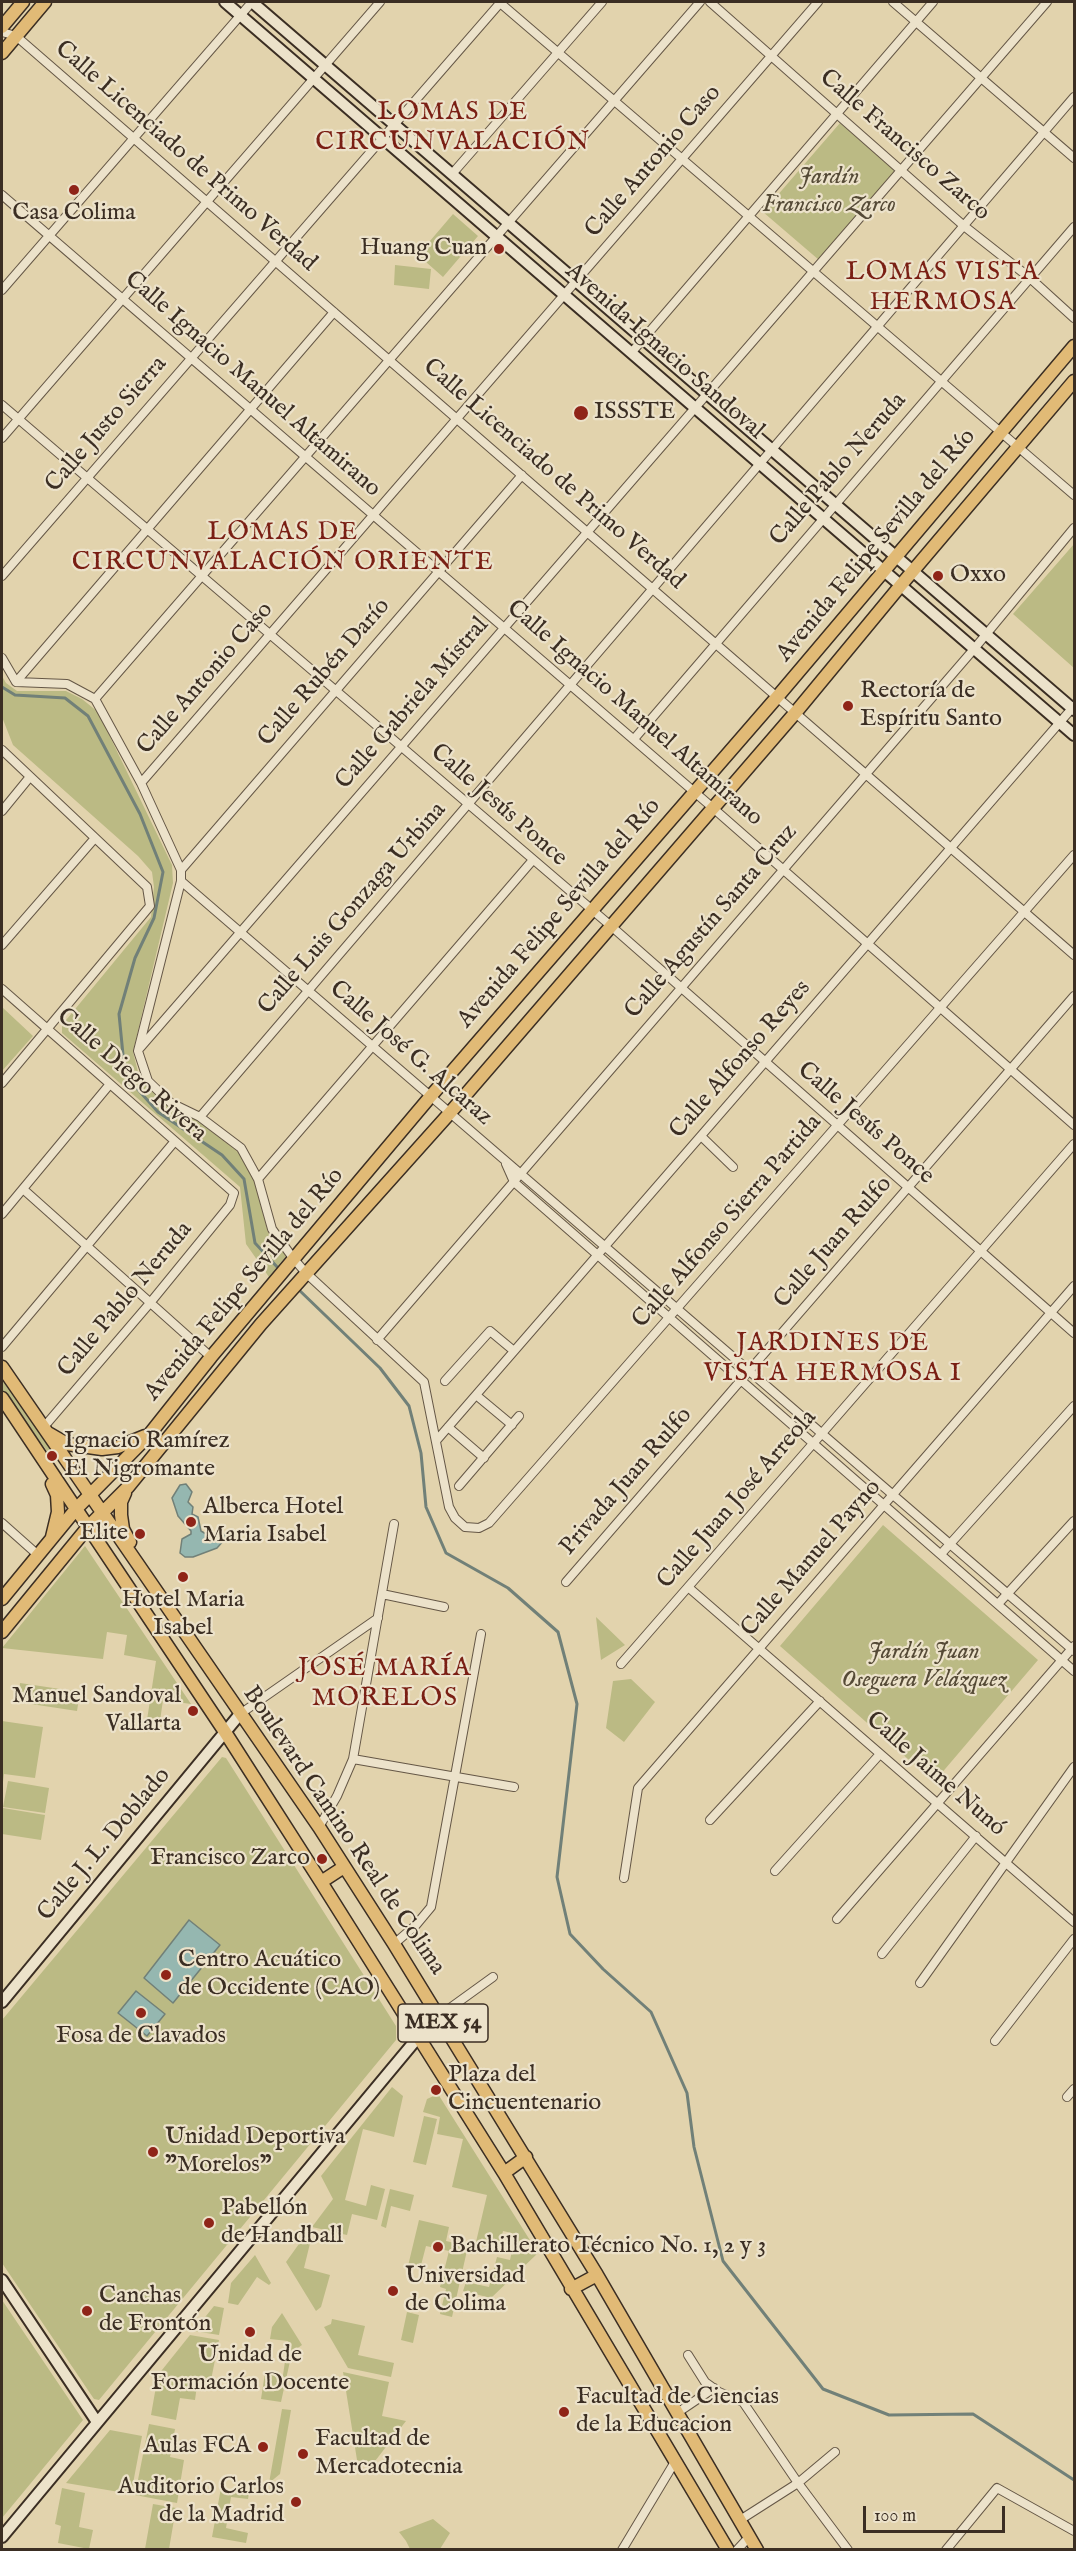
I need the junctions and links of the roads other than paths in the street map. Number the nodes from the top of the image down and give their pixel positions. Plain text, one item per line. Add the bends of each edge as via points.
1 (23, 2) edge
2 (45, 2) edge
3 (225, 2) edge
4 (252, 2) edge
5 (380, 2) edge
6 (500, 2) edge
7 (602, 2) edge
8 (700, 2) edge
9 (710, 2) edge
10 (818, 2) edge
11 (893, 2) edge
12 (933, 2) edge
13 (1047, 2) edge
14 (241, 15) junction
15 (916, 21) junction
16 (2, 27) edge
17 (2, 32) edge
18 (16, 36) junction
19 (558, 52) junction
20 (2, 53) edge
21 (771, 56) junction
22 (325, 64) junction
23 (981, 77) junction
24 (314, 78) junction
25 (1074, 97) edge
26 (615, 100) junction
27 (837, 114) junction
28 (394, 124) junction
29 (1045, 132) junction
30 (383, 137) junction
31 (134, 138) junction
32 (683, 158) junction
33 (1074, 158) edge
34 (901, 170) junction
35 (452, 174) junction
36 (2, 195) edge
37 (207, 201) junction
38 (750, 215) junction
39 (509, 223) junction
40 (964, 226) junction
41 (1074, 227) edge
42 (49, 236) junction
43 (497, 236) junction
44 (275, 261) junction
45 (814, 270) junction
46 (1030, 279) junction
47 (577, 281) junction
48 (2, 290) edge
49 (565, 295) junction
50 (122, 299) junction
51 (334, 312) junction
52 (1074, 318) edge
53 (879, 326) junction
54 (643, 339) junction
55 (1074, 346) edge
56 (632, 352) junction
57 (191, 358) junction
58 (390, 360) junction
59 (943, 380) junction
60 (1074, 381) edge
61 (707, 394) junction
62 (2, 405) edge
63 (695, 407) junction
64 (250, 409) junction
65 (457, 418) junction
66 (17, 419) junction
67 (1002, 432) junction
68 (2, 438) edge
69 (1019, 447) junction
70 (772, 450) junction
71 (306, 457) junction
72 (760, 464) junction
73 (522, 475) junction
74 (86, 478) junction
75 (1074, 495) edge
76 (836, 504) junction
77 (374, 515) junction
78 (824, 518) junction
79 (1074, 528) edge
80 (147, 530) junction
81 (588, 531) junction
82 (896, 556) junction
83 (883, 570) junction
84 (439, 571) junction
85 (913, 571) junction
86 (2, 576) edge
87 (202, 577) junction
88 (901, 585) junction
89 (654, 588) junction
90 (504, 628) junction
91 (986, 634) junction
92 (269, 635) junction
93 (717, 643) junction
94 (974, 649) junction
95 (2, 657) edge
96 (16, 682) junction
97 (571, 685) junction
98 (335, 692) junction
99 (778, 696) junction
100 (96, 699) junction
101 (1074, 708) edge
102 (796, 712) junction
103 (1060, 722) junction
104 (1074, 735) edge
105 (634, 739) junction
106 (400, 748) junction
107 (2, 750) edge
108 (866, 774) junction
109 (29, 778) junction
110 (141, 783) junction
111 (693, 790) junction
112 (467, 805) junction
113 (713, 808) junction
114 (2, 811) edge
115 (95, 838) junction
116 (951, 848) junction
117 (1074, 855) edge
118 (532, 861) junction
119 (181, 870) junction
120 (783, 870) junction
121 (181, 881) junction
122 (591, 911) junction
123 (1025, 912) junction
124 (610, 926) junction
125 (240, 933) junction
126 (868, 944) junction
127 (2, 945) edge
128 (1074, 955) edge
129 (681, 988) junction
130 (2, 989) edge
131 (308, 992) junction
132 (1074, 996) edge
133 (941, 1008) junction
134 (47, 1029) junction
135 (372, 1047) junction
136 (138, 1051) junction
137 (765, 1062) junction
138 (1011, 1069) junction
139 (2, 1083) edge
140 (110, 1084) junction
141 (430, 1097) junction
142 (449, 1114) junction
143 (200, 1117) junction
144 (1074, 1125) edge
145 (838, 1126) junction
146 (701, 1136) junction
147 (175, 1141) junction
148 (1074, 1144) edge
149 (505, 1161) junction
150 (733, 1167) dead end
151 (520, 1174) junction
152 (258, 1179) junction
153 (514, 1182) junction
154 (908, 1187) junction
155 (22, 1189) junction
156 (234, 1193) joint
157 (2, 1214) edge
158 (87, 1246) junction
159 (605, 1247) junction
160 (981, 1251) junction
161 (598, 1255) junction
162 (290, 1261) junction
163 (304, 1276) junction
164 (1074, 1286) edge
165 (150, 1303) junction
166 (678, 1310) junction
167 (1051, 1313) junction
168 (670, 1318) junction
169 (1074, 1333) edge
170 (377, 1340) junction
171 (2, 1347) edge
172 (514, 1351) junction
173 (211, 1357) junction
174 (2, 1367) edge
175 (749, 1371) junction
176 (741, 1380) junction
177 (445, 1381) dead end
178 (476, 1395) junction
179 (2, 1398) edge
180 (1074, 1406) edge
181 (519, 1416) dead end
182 (512, 1425) junction
183 (448, 1427) junction
184 (44, 1430) junction
185 (822, 1434) junction
186 (149, 1435) junction
187 (436, 1441) junction
188 (814, 1443) junction
189 (39, 1456) junction
190 (484, 1458) junction
191 (459, 1486) dead end
192 (128, 1487) junction
193 (90, 1495) junction
194 (893, 1495) junction
195 (885, 1505) junction
196 (76, 1509) junction
197 (102, 1513) junction
198 (1074, 1521) edge
199 (2, 1523) edge
200 (394, 1524) dead end
201 (88, 1527) junction
202 (52, 1539) junction
203 (950, 1544) junction
204 (941, 1554) junction
205 (38, 1555) junction
206 (148, 1581) junction
207 (566, 1582) dead end
208 (688, 1587) junction
209 (1007, 1593) junction
210 (382, 1594) junction
211 (2, 1599) edge
212 (998, 1604) junction
213 (444, 1607) dead end
214 (378, 1618) junction
215 (2, 1632) edge
216 (481, 1634) dead end
217 (760, 1649) junction
218 (1074, 1649) edge
219 (1062, 1660) junction
220 (621, 1664) dead end
221 (1074, 1671) edge
222 (820, 1701) junction
223 (240, 1714) junction
224 (225, 1732) junction
225 (880, 1754) junction
226 (353, 1759) junction
227 (1074, 1767) edge
228 (455, 1777) junction
229 (514, 1787) dead end
230 (937, 1803) junction
231 (710, 1820) dead end
232 (319, 1827) junction
233 (975, 1836) junction
234 (1006, 1862) junction
235 (344, 1867) junction
236 (775, 1871) dead end
237 (624, 1878) dead end
238 (321, 1882) junction
239 (837, 1919) dead end
240 (1074, 1922) edge
241 (1074, 1939) edge
242 (394, 1944) junction
243 (882, 1954) dead end
244 (493, 1977) dead end
245 (920, 1983) dead end
246 (2, 2002) edge
247 (439, 2016) junction
248 (418, 2037) junction
249 (995, 2041) dead end
250 (1074, 2089) edge
251 (1067, 2097) dead end
252 (526, 2157) junction
253 (504, 2173) junction
254 (597, 2275) junction
255 (2, 2280) edge
256 (571, 2289) junction
257 (688, 2355) dead end
258 (714, 2388) junction
259 (677, 2413) junction
260 (97, 2422) junction
261 (835, 2452) dead end
262 (676, 2460) junction
263 (798, 2483) junction
264 (740, 2520) junction
265 (1074, 2531) edge
266 (750, 2536) junction
267 (2, 2537) edge
268 (622, 2550) edge
269 (728, 2550) edge
270 (737, 2550) edge
271 (757, 2550) edge
272 (848, 2550) edge
273 (946, 2550) edge

1 - 16 main road
2 - 18 main road
3 - 14 main road, Avenida Ignacio Sandoval
4 - 14 street
4 - 22 main road, Avenida Ignacio Sandoval
5 - 22 street
6 - 19 street
6 - 28 street, Calle Justo Sierra
7 - 19 street
8 - 26 street
9 - 21 street, Calle Francisco Zarco
10 - 21 street, Calle Antonio Caso
11 - 15 street
12 - 15 street
13 - 23 street, Calle Gabriela Mistral
14 - 24 main road, Avenida Ignacio Sandoval
14 - 31 street
15 - 23 street
15 - 27 street
17 - 18 street, Calle Licenciado de Primo Verdad
18 - 20 main road
18 - 31 street, Calle Licenciado de Primo Verdad
19 - 26 street
19 - 35 street
21 - 27 street, Calle Francisco Zarco
21 - 32 street, Calle Antonio Caso
22 - 24 street
22 - 28 main road, Avenida Ignacio Sandoval
23 - 29 street
23 - 34 street, Calle Gabriela Mistral
24 - 30 main road, Avenida Ignacio Sandoval
24 - 37 street
25 - 29 street, Calle Luis Gonzaga Urbina
26 - 32 street
26 - 39 street
27 - 34 street, Calle Francisco Zarco
27 - 38 street
28 - 30 street, Calle Justo Sierra
28 - 35 main road, Avenida Ignacio Sandoval
29 - 33 street
29 - 40 street, Calle Luis Gonzaga Urbina
30 - 43 main road, Avenida Ignacio Sandoval
30 - 44 street, Calle Justo Sierra
31 - 37 street, Calle Licenciado de Primo Verdad
31 - 42 street
32 - 38 street
32 - 47 street, Calle Antonio Caso
34 - 40 street, Calle Francisco Zarco
34 - 45 street, Calle Gabriela Mistral
35 - 39 main road, Avenida Ignacio Sandoval
36 - 42 street, Calle Ignacio Manuel Altamirano
37 - 44 street, Calle Licenciado de Primo Verdad
37 - 50 street
38 - 45 street
38 - 54 street
39 - 43 street
39 - 47 main road, Avenida Ignacio Sandoval
40 - 46 street, Calle Francisco Zarco
40 - 53 street, Calle Luis Gonzaga Urbina
41 - 46 street, Calle Pablo Neruda
42 - 48 street
42 - 50 street, Calle Ignacio Manuel Altamirano
43 - 49 main road, Avenida Ignacio Sandoval
43 - 58 street
44 - 51 street, Calle Licenciado de Primo Verdad
44 - 57 street, Calle Justo Sierra
45 - 53 street
45 - 61 street, Calle Gabriela Mistral
46 - 52 street, Calle Francisco Zarco
46 - 59 street, Calle Pablo Neruda
47 - 49 street, Calle Antonio Caso
47 - 54 main road, Avenida Ignacio Sandoval
49 - 56 main road, Avenida Ignacio Sandoval
49 - 65 street, Calle Antonio Caso
50 - 57 street, Calle Ignacio Manuel Altamirano
50 - 66 street
51 - 58 street, Calle Licenciado de Primo Verdad
51 - 64 street
53 - 59 street
53 - 70 street, Calle Luis Gonzaga Urbina
54 - 56 street
54 - 61 main road, Avenida Ignacio Sandoval
55 - 67 main road, Avenida Felipe Sevilla del Río
56 - 63 main road, Avenida Ignacio Sandoval
57 - 64 street, Calle Ignacio Manuel Altamirano
57 - 74 street, Calle Justo Sierra
58 - 65 street, Calle Licenciado de Primo Verdad
58 - 71 street
59 - 67 street
59 - 76 street, Calle Pablo Neruda
60 - 69 main road, Avenida Felipe Sevilla del Río
61 - 63 street, Calle Gabriela Mistral
61 - 70 main road, Avenida Ignacio Sandoval
62 - 66 street, Calle Jesús Ponce
63 - 72 main road, Avenida Ignacio Sandoval
63 - 81 street, Calle Gabriela Mistral
64 - 71 street, Calle Ignacio Manuel Altamirano
64 - 80 street
65 - 73 street, Calle Licenciado de Primo Verdad
65 - 77 street, Calle Antonio Caso
66 - 68 street
66 - 74 street, Calle Jesús Ponce
67 - 69 street
67 - 82 main road, Avenida Felipe Sevilla del Río
69 - 75 street
69 - 85 main road, Avenida Felipe Sevilla del Río
70 - 72 street, Calle Luis Gonzaga Urbina
70 - 76 main road, Avenida Ignacio Sandoval
71 - 77 street, Calle Ignacio Manuel Altamirano
71 - 87 street
72 - 78 main road, Avenida Ignacio Sandoval
72 - 89 street, Calle Luis Gonzaga Urbina
73 - 81 street, Calle Licenciado de Primo Verdad
73 - 84 street, Calle Rubén Darío
74 - 80 street, Calle Jesús Ponce
74 - 86 street, Calle Justo Sierra
76 - 78 street, Calle Pablo Neruda
76 - 82 main road, Avenida Ignacio Sandoval
77 - 84 street, Calle Ignacio Manuel Altamirano
77 - 92 street, Calle Antonio Caso
78 - 83 main road, Avenida Ignacio Sandoval
78 - 93 street, Calle Pablo Neruda
79 - 91 street, Calle Agustín Santa Cruz
80 - 87 street, Calle Jesús Ponce
80 - 96 street
81 - 89 street, Calle Licenciado de Primo Verdad
81 - 90 street, Calle Gabriela Mistral
82 - 83 main road, Avenida Felipe Sevilla del Río
82 - 85 main road, Avenida Ignacio Sandoval
83 - 88 main road, Avenida Ignacio Sandoval
83 - 99 main road, Avenida Felipe Sevilla del Río
84 - 90 street, Calle Ignacio Manuel Altamirano
84 - 98 street, Calle Rubén Darío
85 - 88 main road, Avenida Felipe Sevilla del Río
85 - 91 main road, Avenida Ignacio Sandoval
87 - 92 street, Calle Jesús Ponce
87 - 100 street
88 - 94 main road, Avenida Ignacio Sandoval
88 - 102 main road, Avenida Felipe Sevilla del Río
89 - 93 street, Calle Licenciado de Primo Verdad
89 - 97 street, Calle Luis Gonzaga Urbina
90 - 97 street, Calle Ignacio Manuel Altamirano
90 - 106 street, Calle Gabriela Mistral
91 - 94 street, Calle Agustín Santa Cruz
91 - 101 main road, Avenida Ignacio Sandoval
92 - 98 street, Calle Jesús Ponce
92 - 110 street, Calle Antonio Caso
93 - 99 street, Calle Licenciado de Primo Verdad
93 - 105 street, Calle Pablo Neruda
94 - 103 main road, Avenida Ignacio Sandoval
94 - 108 street, Calle Agustín Santa Cruz
95 - 96 street
96 - 100 street via 67,684
97 - 105 street, Calle Ignacio Manuel Altamirano
97 - 112 street, Calle Luis Gonzaga Urbina
98 - 106 street, Calle Jesús Ponce
98 - 119 street, Calle Rubén Darío
99 - 102 street, Calle Licenciado de Primo Verdad
99 - 111 main road, Avenida Felipe Sevilla del Río
100 - 110 street
101 - 103 street, Calle Alfonso Reyes
102 - 108 street, Calle Licenciado de Primo Verdad
102 - 113 main road, Avenida Felipe Sevilla del Río
103 - 104 main road, Avenida Ignacio Sandoval
103 - 116 street, Calle Alfonso Reyes
105 - 111 street, Calle Ignacio Manuel Altamirano
106 - 112 street, Calle Jesús Ponce
106 - 125 street, Calle Gabriela Mistral
107 - 109 street
108 - 116 street, Calle Licenciado de Primo Verdad
108 - 120 street, Calle Agustín Santa Cruz
109 - 114 street
109 - 115 street
110 - 119 street
111 - 113 street, Calle Ignacio Manuel Altamirano
111 - 122 main road, Avenida Felipe Sevilla del Río
112 - 118 street, Calle Jesús Ponce
112 - 131 street, Calle Luis Gonzaga Urbina
113 - 120 street, Calle Ignacio Manuel Altamirano
113 - 124 main road, Avenida Felipe Sevilla del Río
115 - 127 street
115 - 134 street via 147,887 150,906
116 - 123 street, Calle Licenciado de Primo Verdad
116 - 126 street, Calle Alfonso Reyes
117 - 123 street, Calle Alfonso Sierra Partida
118 - 122 street, Calle Jesús Ponce
118 - 135 street
119 - 121 street
120 - 126 street, Calle Ignacio Manuel Altamirano
120 - 129 street, Calle Agustín Santa Cruz
121 - 125 street, Calle José G. Alcaraz
121 - 136 street
122 - 124 street, Calle Jesús Ponce
122 - 141 main road, Avenida Felipe Sevilla del Río
123 - 128 street, Calle Licenciado de Primo Verdad
123 - 133 street, Calle Alfonso Sierra Partida
124 - 129 street, Calle Jesús Ponce
124 - 142 main road, Avenida Felipe Sevilla del Río
125 - 131 street, Calle José G. Alcaraz
125 - 136 street, Calle Gabriela Mistral
126 - 133 street, Calle Ignacio Manuel Altamirano
126 - 137 street, Calle Alfonso Reyes
129 - 137 street, Calle Jesús Ponce
129 - 151 street, Calle Agustín Santa Cruz
130 - 134 street, Calle Diego Rivera
131 - 135 street, Calle José G. Alcaraz
131 - 143 street, Calle Luis Gonzaga Urbina
132 - 138 street, Calle Juan Rulfo
133 - 138 street, Calle Ignacio Manuel Altamirano
133 - 145 street, Calle Alfonso Sierra Partida
134 - 139 street
134 - 140 street, Calle Diego Rivera
135 - 141 street, Calle José G. Alcaraz
135 - 152 street
136 - 143 street via 148,1081 171,1103
137 - 145 street, Calle Jesús Ponce
137 - 146 street, Calle Alfonso Reyes
138 - 144 street, Calle Ignacio Manuel Altamirano
138 - 154 street, Calle Juan Rulfo
140 - 147 street, Calle Diego Rivera
140 - 155 street
141 - 142 street, Calle José G. Alcaraz
141 - 162 main road, Avenida Felipe Sevilla del Río
142 - 149 street, Calle José G. Alcaraz
142 - 163 main road, Avenida Felipe Sevilla del Río
143 - 152 street via 240,1148
145 - 154 street, Calle Jesús Ponce
145 - 166 street, Calle Alfonso Sierra Partida
146 - 150 street
146 - 159 street, Calle Alfonso Reyes
147 - 156 street, Calle Diego Rivera
147 - 158 street
148 - 160 street, Calle Juan José Arreola
149 - 151 street, Calle José G. Alcaraz
149 - 153 street, Calle José G. Alcaraz
151 - 153 street, Calle Agustín Santa Cruz
151 - 159 street, Calle José G. Alcaraz
152 - 162 street via 272,1229
153 - 161 street
153 - 170 street, Calle Agustín Santa Cruz
154 - 160 street, Calle Jesús Ponce
154 - 175 street, Calle Juan Rulfo
155 - 157 street
155 - 158 street
156 - 165 street, Calle Pablo Neruda via 230,1205
158 - 165 street
158 - 171 street
159 - 161 street, Calle Alfonso Reyes
159 - 166 street, Calle José G. Alcaraz
160 - 167 street, Calle Jesús Ponce
160 - 185 street, Calle Juan José Arreola
161 - 168 street
161 - 172 street, Calle Alfonso Reyes
162 - 163 street
162 - 173 main road, Avenida Felipe Sevilla del Río
163 - 170 street
163 - 192 main road, Avenida Felipe Sevilla del Río
164 - 167 street, Calle Manuel Payno
165 - 173 street
165 - 184 street, Calle Pablo Neruda
166 - 168 street, Calle Alfonso Sierra Partida
166 - 175 street, Calle José G. Alcaraz
167 - 169 street, Calle Jesús Ponce
167 - 194 street, Calle Manuel Payno
168 - 176 street
168 - 187 street, Calle Alfonso Sierra Partida via 489,1523 479,1528 465,1527 455,1518
170 - 187 street via 424,1382
172 - 177 street via 490,1331
172 - 178 street, Calle Alfonso Reyes
173 - 186 main road, Avenida Felipe Sevilla del Río
174 - 184 main road, Boulevard Camino Real de Colima / MEX 54
175 - 176 street, Calle Juan Rulfo
175 - 185 street, Calle José G. Alcaraz
176 - 188 street
176 - 207 street, Privada Juan Rulfo
178 - 182 street
178 - 183 street, Calle Alfonso Reyes
179 - 189 main road, Boulevard Camino Real de Colima / MEX 54
180 - 203 street
181 - 182 street
182 - 190 street
183 - 187 street, Calle Alfonso Reyes
183 - 190 street
184 - 186 main road via 67,1444 102,1449
184 - 193 main road, Boulevard Camino Real de Colima / MEX 54
185 - 188 street, Calle Juan José Arreola
185 - 194 street, Calle José G. Alcaraz
186 - 193 main road, Avenida Felipe Sevilla del Río
188 - 195 street
188 - 208 street, Calle Juan José Arreola
189 - 196 main road, Boulevard Camino Real de Colima / MEX 54
189 - 202 main road via 57,1495
190 - 191 street
192 - 197 main road, Avenida Felipe Sevilla del Río
192 - 206 main road via 121,1502 123,1528
193 - 196 main road, Avenida Felipe Sevilla del Río
193 - 197 main road, Boulevard Camino Real de Colima / MEX 54
194 - 195 street, Calle Manuel Payno
194 - 203 street, Calle José G. Alcaraz
195 - 204 street
195 - 217 street, Calle Manuel Payno
196 - 201 main road, Boulevard Camino Real de Colima / MEX 54
196 - 202 main road, Avenida Felipe Sevilla del Río
197 - 201 main road, Avenida Felipe Sevilla del Río
197 - 206 main road, Boulevard Camino Real de Colima / MEX 54
198 - 209 street
199 - 205 street
200 - 210 street
201 - 215 main road, Avenida Felipe Sevilla del Río
201 - 224 main road, Boulevard Camino Real de Colima / MEX 54
202 - 205 main road, Avenida Felipe Sevilla del Río
203 - 204 street
203 - 209 street, Calle José G. Alcaraz
204 - 212 street
205 - 211 main road, Avenida Felipe Sevilla del Río
206 - 223 main road, Boulevard Camino Real de Colima / MEX 54
208 - 217 street, Calle Jaime Nunó
208 - 220 street, Calle Juan José Arreola
209 - 212 street
209 - 218 street, Calle José G. Alcaraz
210 - 213 street
210 - 214 street
212 - 219 street
214 - 223 street
214 - 226 street
216 - 228 street
217 - 222 street, Calle Jaime Nunó
217 - 237 street, Calle Manuel Payno via 638,1788
218 - 219 street
219 - 221 street
219 - 230 street
222 - 225 street, Calle Jaime Nunó
222 - 231 street
223 - 224 main road, Calle J. L. Doblado
223 - 232 main road, Boulevard Camino Real de Colima / MEX 54
224 - 238 main road, Boulevard Camino Real de Colima / MEX 54
224 - 246 main road, Calle J. L. Doblado
225 - 230 street, Calle Jaime Nunó
225 - 236 street
226 - 228 street
226 - 232 street
227 - 234 street
228 - 229 street
228 - 242 street via 431,1907
230 - 233 street, Calle Jaime Nunó
230 - 239 street
232 - 235 main road, Boulevard Camino Real de Colima / MEX 54
233 - 234 street, Calle Jaime Nunó
233 - 243 street
234 - 240 street, Calle Jaime Nunó
234 - 245 street
235 - 238 main road
235 - 242 main road, Boulevard Camino Real de Colima / MEX 54
238 - 248 main road, Boulevard Camino Real de Colima / MEX 54
241 - 249 street
242 - 247 main road, Boulevard Camino Real de Colima / MEX 54
244 - 247 street
247 - 248 main road
247 - 252 main road, Boulevard Camino Real de Colima / MEX 54
248 - 253 main road, Boulevard Camino Real de Colima / MEX 54
248 - 260 main road
250 - 251 street
252 - 253 main road
252 - 254 main road, Boulevard Camino Real de Colima / MEX 54
253 - 256 main road, Boulevard Camino Real de Colima / MEX 54
254 - 256 main road
254 - 259 main road, Boulevard Camino Real de Colima / MEX 54
255 - 260 main road
256 - 262 main road, Boulevard Camino Real de Colima / MEX 54
257 - 258 street via 705,2382
258 - 259 street
258 - 263 street via 743,2402
259 - 264 main road, Boulevard Camino Real de Colima / MEX 54
260 - 267 main road
261 - 263 street
262 - 268 street
262 - 269 main road, Boulevard Camino Real de Colima / MEX 54
263 - 264 street
263 - 272 street
264 - 266 main road, Boulevard Camino Real de Colima / MEX 54
265 - 273 street via 997,2488
266 - 270 street
266 - 271 main road, Boulevard Camino Real de Colima / MEX 54

